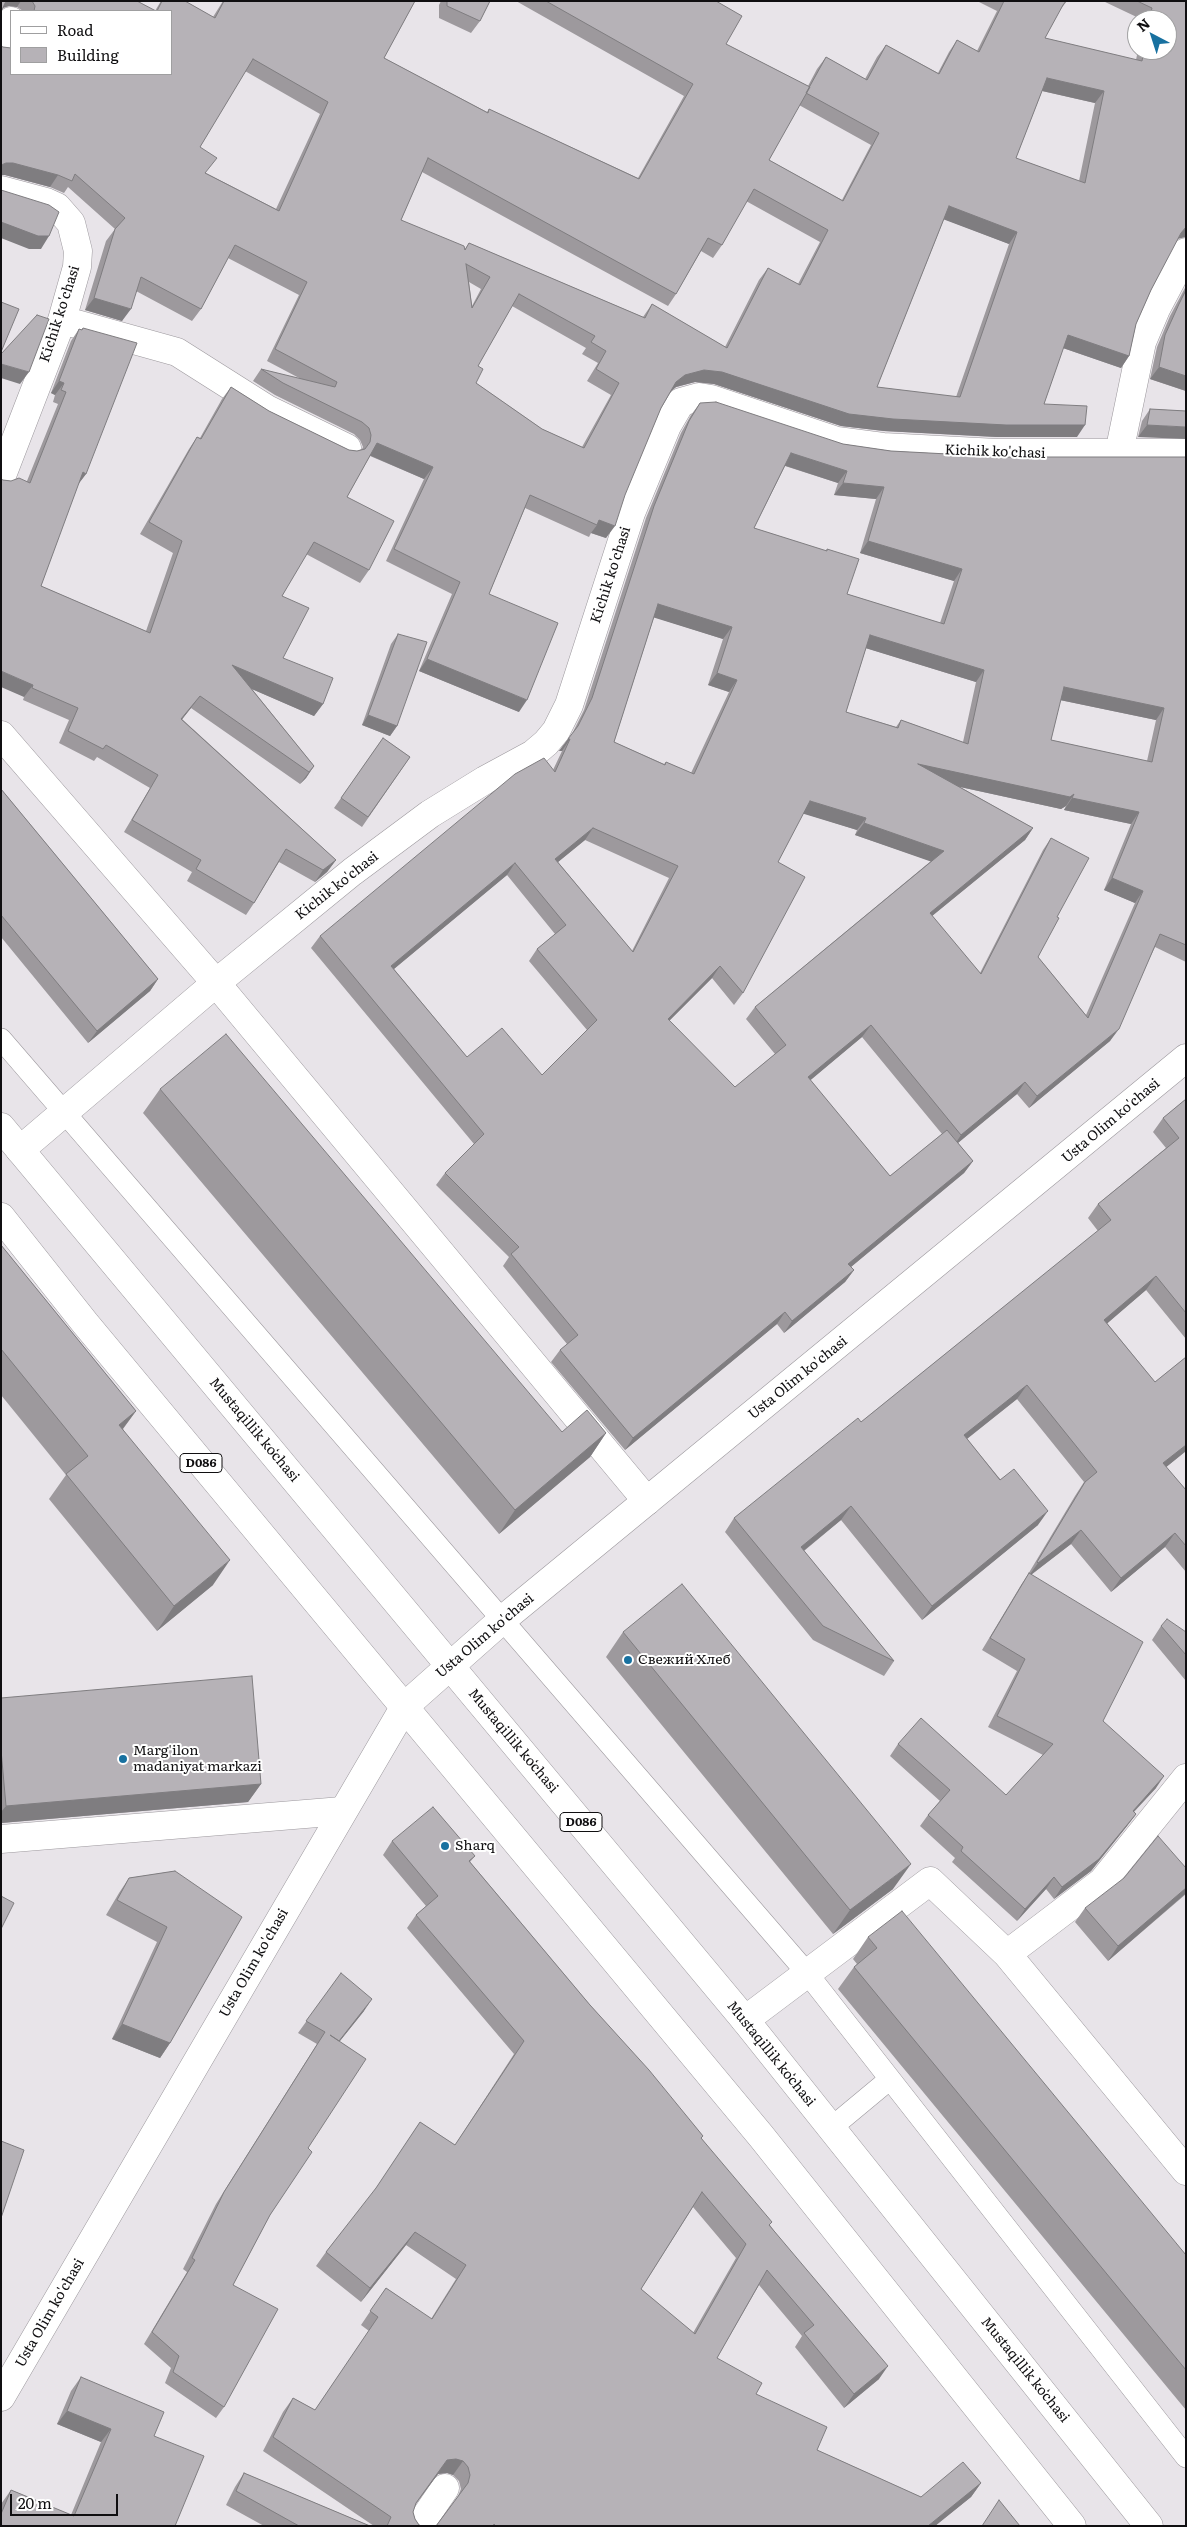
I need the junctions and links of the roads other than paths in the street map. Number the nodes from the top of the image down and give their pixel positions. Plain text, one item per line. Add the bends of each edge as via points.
1 (10, 24) edge
2 (1, 45) edge
3 (1, 190) edge
4 (1186, 252) edge
5 (62, 320) junction
6 (347, 448) edge
7 (1119, 453) junction
8 (1186, 453) edge
9 (1, 478) edge
10 (1, 735) edge
11 (216, 983) junction
12 (1, 1039) edge
13 (1186, 1058) edge
14 (63, 1112) junction
15 (1, 1128) edge
16 (20, 1150) junction
17 (1, 1217) edge
18 (647, 1502) junction
19 (502, 1620) junction
20 (450, 1665) junction
21 (405, 1706) junction
22 (1186, 1778) edge
23 (342, 1811) junction
24 (1, 1839) edge
25 (1007, 1954) junction
26 (807, 1973) junction
27 (745, 2020) junction
28 (890, 2079) junction
29 (831, 2128) junction
30 (1186, 2171) edge
31 (1, 2397) edge
32 (1186, 2456) edge
33 (445, 2488) edge
34 (419, 2526) edge
35 (1072, 2526) edge
36 (1149, 2526) edge

1 - 2 street
3 - 5 street, Kichik ko'chasi via 57,207 71,223 78,251 77,268
4 - 7 street via 1142,342
5 - 6 street via 177,352 267,409
5 - 9 street, Kichik ko'chasi
7 - 8 street, Kichik ko'chasi
7 - 11 street, Kichik ko'chasi via 998,453 883,447 837,441 699,396 681,402 666,426 631,512 568,705 556,731 533,754 430,814 352,872
10 - 11 street
11 - 14 street, Kichik ko'chasi
11 - 18 street
12 - 14 lane
13 - 18 street, Usta Olim ko'chasi
14 - 16 street, Kichik ko'chasi
14 - 19 lane
15 - 16 street, Mustaqillik koʻchasi / D086
16 - 20 street, Mustaqillik koʻchasi / D086
17 - 21 street, D086
18 - 19 street, Usta Olim ko'chasi
19 - 20 street, Usta Olim ko'chasi
19 - 26 lane
20 - 21 street, Usta Olim ko'chasi
20 - 27 street, Mustaqillik koʻchasi / D086
21 - 23 street, Usta Olim ko'chasi
21 - 35 street, D086 via 761,2136
22 - 25 street via 1102,1882
23 - 24 street
23 - 31 street, Usta Olim ko'chasi
25 - 26 street via 930,1881
25 - 30 street
26 - 27 street
26 - 28 lane
27 - 29 street, Mustaqillik koʻchasi / D086
28 - 29 lane
28 - 32 lane
29 - 36 street, Mustaqillik koʻchasi / D086
33 - 34 street

